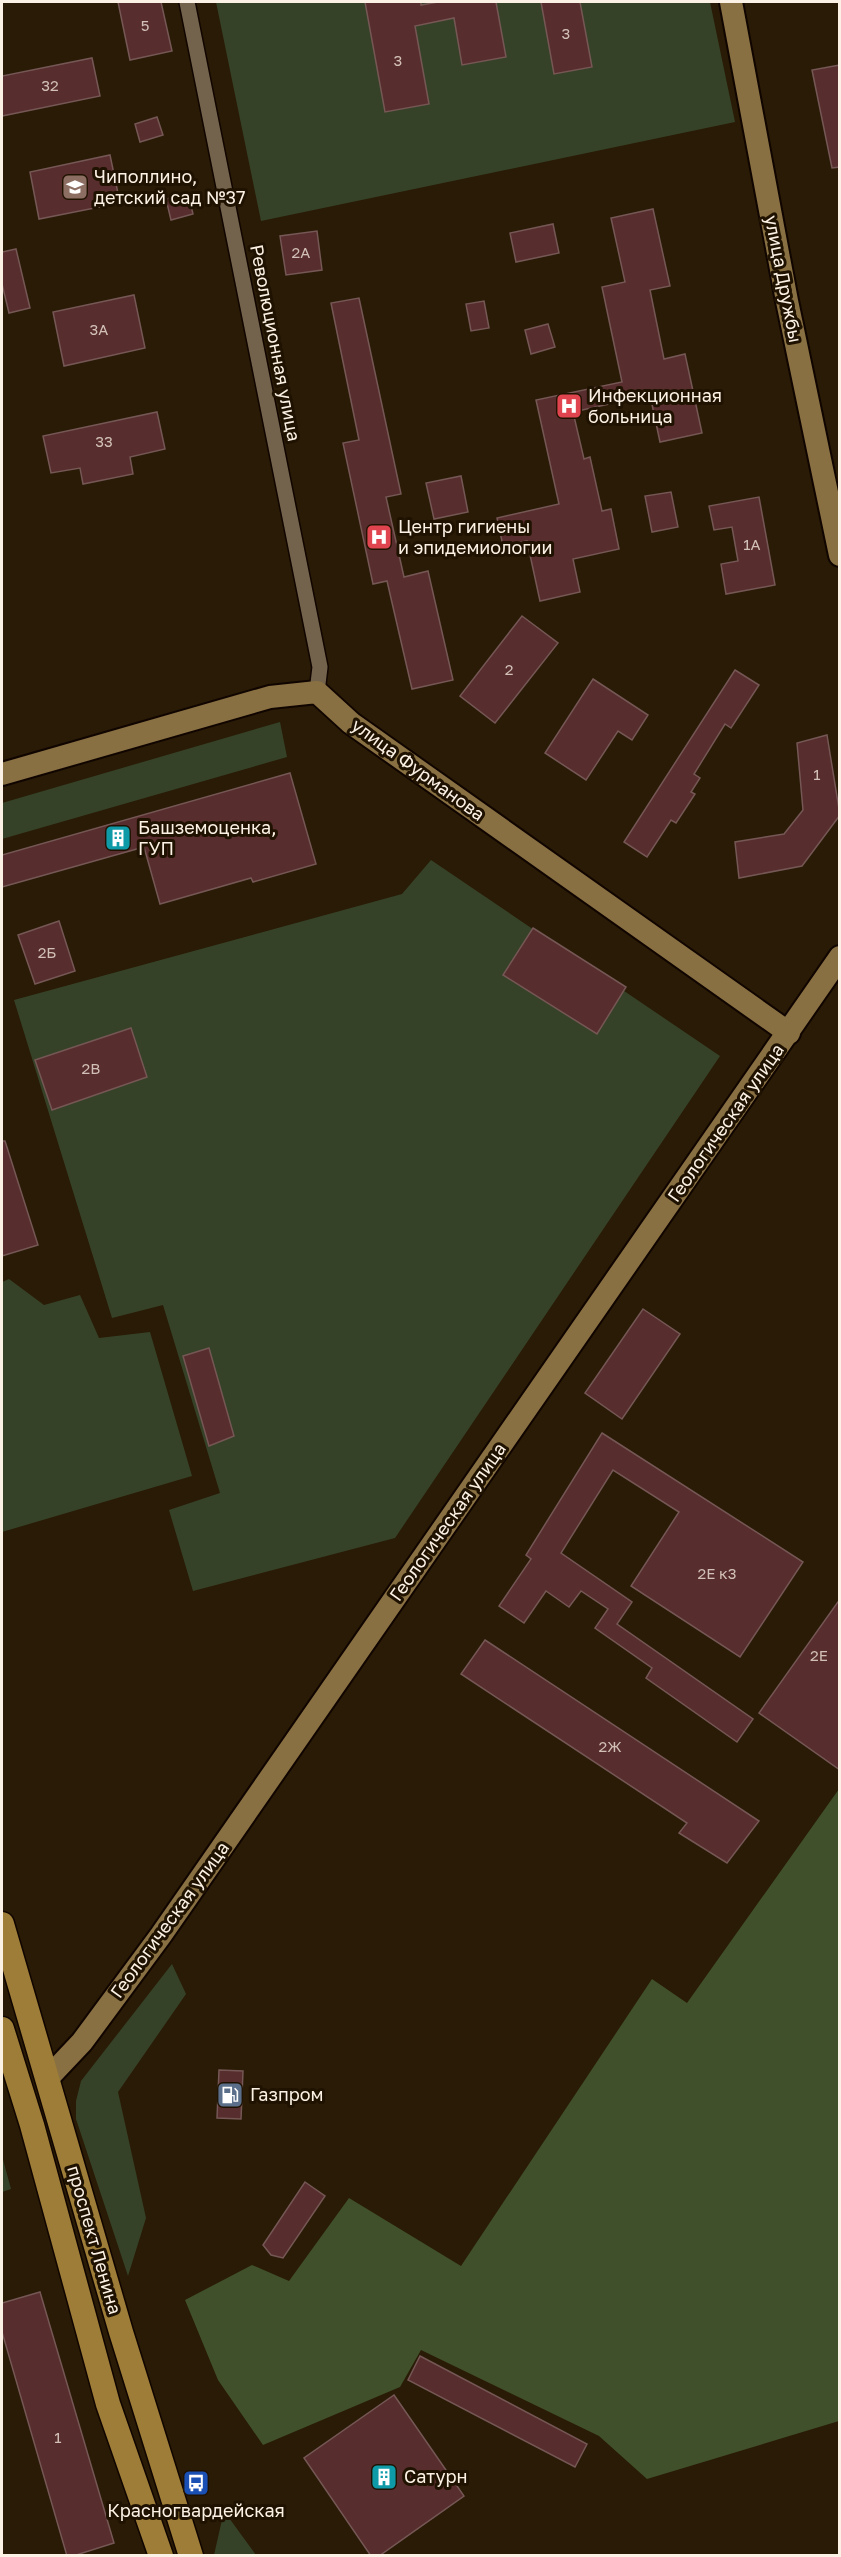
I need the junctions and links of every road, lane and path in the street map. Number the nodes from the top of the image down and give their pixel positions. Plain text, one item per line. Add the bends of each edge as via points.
1 (187, 2) edge
2 (731, 2) edge
3 (840, 555) edge
4 (317, 692) junction
5 (2, 774) edge
6 (840, 957) edge
7 (789, 1033) junction
8 (2, 1924) edge
9 (2, 2029) edge
10 (46, 2079) junction
11 (186, 2554) edge
12 (161, 2556) edge

1 - 4 street, Революционная улица via 320,667
2 - 3 main road, улица Дружбы
4 - 5 main road via 270,697
4 - 7 main road, улица Фурманова via 351,723
6 - 7 main road, Геологическая улица
7 - 10 main road, Геологическая улица via 161,1935 82,2042
8 - 10 main road, проспект Ленина
9 - 12 main road, проспект Ленина via 108,2404
10 - 11 main road, проспект Ленина

